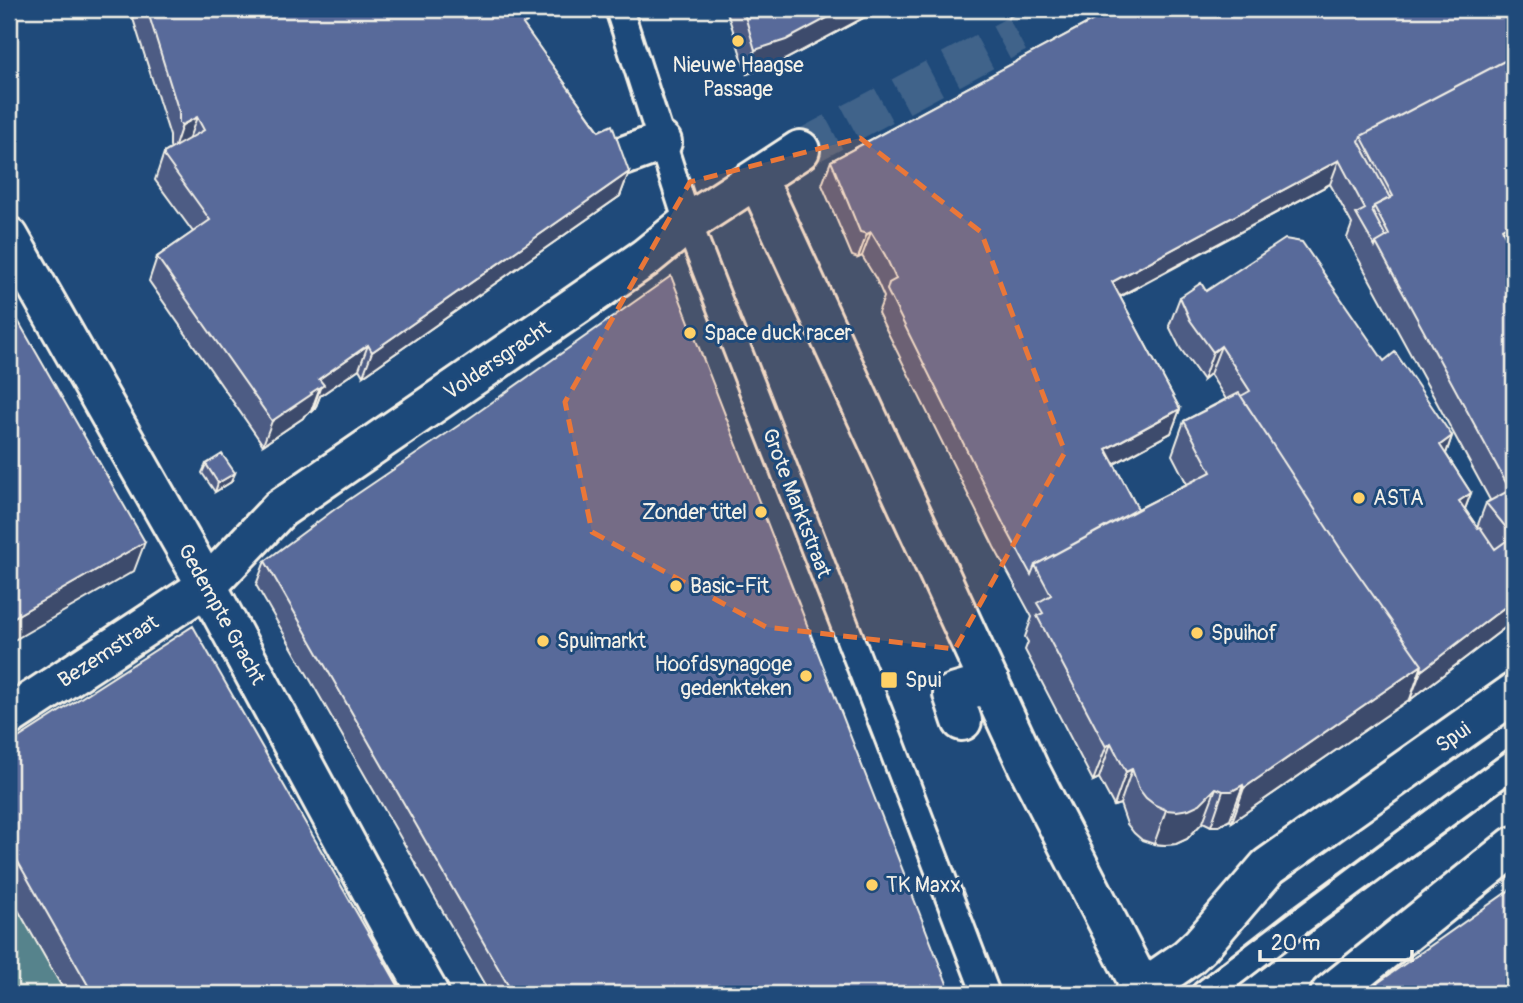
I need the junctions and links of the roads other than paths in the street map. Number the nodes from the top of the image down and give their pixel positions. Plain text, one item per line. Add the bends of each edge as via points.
1 (619, 9) edge
2 (662, 142) junction
3 (800, 150) tunnel mouth
4 (618, 158) edge
5 (747, 185) junction
6 (688, 223) junction
7 (753, 226) dead end
8 (9, 237) edge
9 (207, 586) junction
10 (990, 683) junction
11 (1514, 693) edge
12 (9, 716) edge
13 (962, 721) dead end
14 (1514, 763) edge
15 (1514, 846) edge
16 (1213, 990) edge
17 (1138, 992) edge
18 (429, 994) edge
19 (986, 994) edge
20 (1330, 994) edge

1 - 2 lane, Grote Marktstraat
2 - 4 street
2 - 6 lane, Grote Marktstraat
3 - 5 street, Voldersgracht
5 - 6 street, Voldersgracht
5 - 7 street
5 - 10 street
6 - 9 street, Voldersgracht via 645,258 280,509
6 - 19 lane, Grote Marktstraat
8 - 9 street, Gedempte Gracht
9 - 12 street, Bezemstraat
9 - 18 street, Gedempte Gracht
10 - 13 street via 953,694
10 - 17 street
11 - 17 street, Spui via 1269,881 1187,958
14 - 16 lane
15 - 20 street

